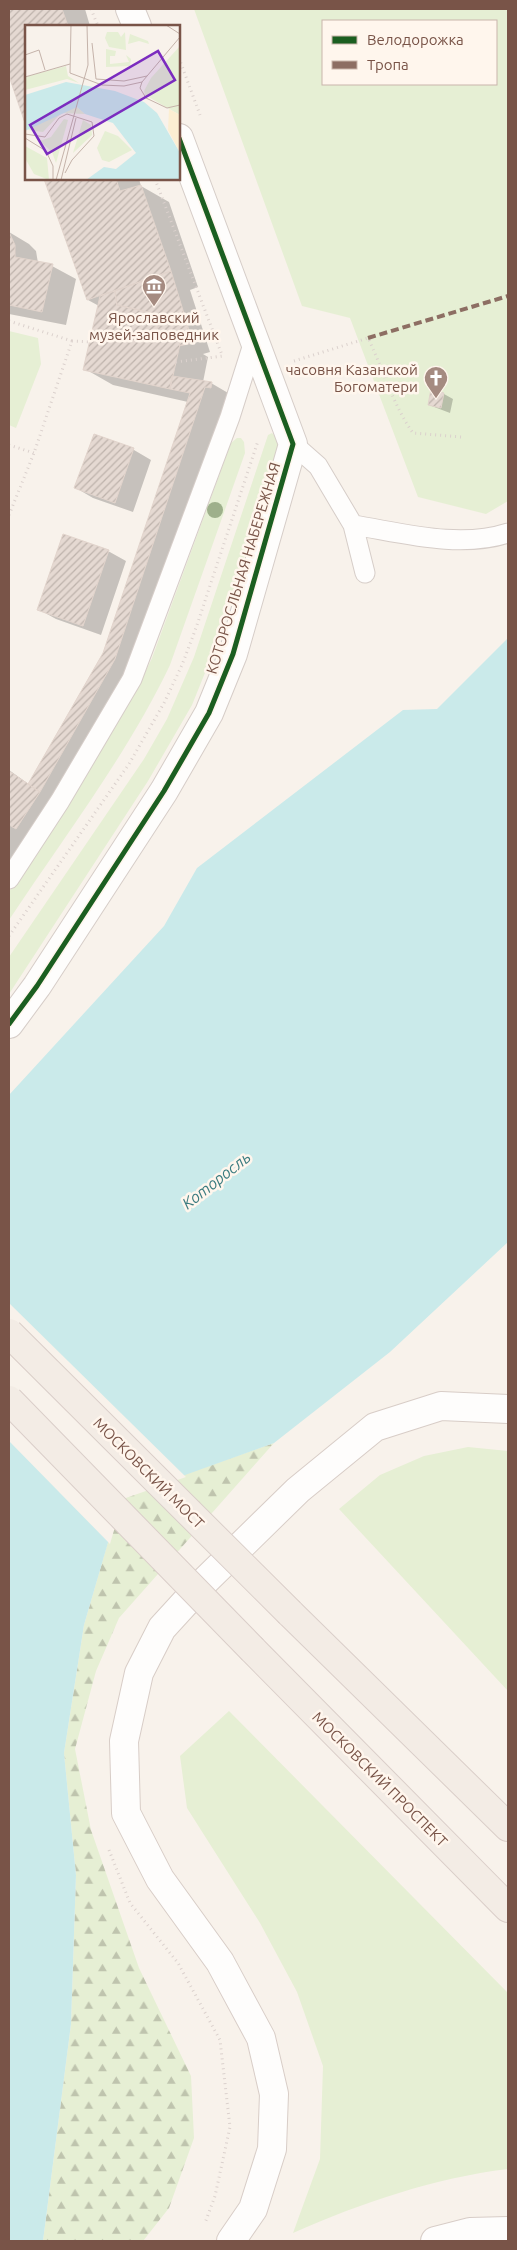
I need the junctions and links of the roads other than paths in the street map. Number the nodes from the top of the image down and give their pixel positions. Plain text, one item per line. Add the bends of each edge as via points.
1 (130, 9) edge
2 (137, 25) edge
3 (180, 141) edge
4 (254, 341) junction
5 (293, 444) junction
6 (353, 525) junction
7 (508, 532) edge
8 (365, 573) dead end
9 (9, 879) edge
10 (9, 1024) edge
11 (9, 1333) edge
12 (9, 1400) edge
13 (508, 1409) edge
14 (508, 1827) edge
15 (508, 1908) edge
16 (508, 2231) edge
17 (231, 2241) edge
18 (435, 2241) edge

1 - 2 main road
3 - 4 main road
4 - 5 main road
4 - 9 lane via 230,417 132,679 60,801
5 - 6 lane via 318,466
5 - 10 main road, КОТОРОСЛЬНАЯ НАБЕРЕЖНАЯ via 233,654 209,713 164,791
6 - 7 lane via 437,540 496,537
6 - 8 lane
11 - 14 main road, МОСКОВСКИЙ МОСТ, bridge
12 - 15 main road, МОСКОВСКИЙ ПРОСПЕКТ, bridge
13 - 17 main road via 441,1406 375,1427 298,1490 205,1581 162,1628 139,1672 124,1740 126,1813 160,1879 220,1962 261,2038 274,2094 272,2149 253,2210
16 - 18 main road via 470,2232

